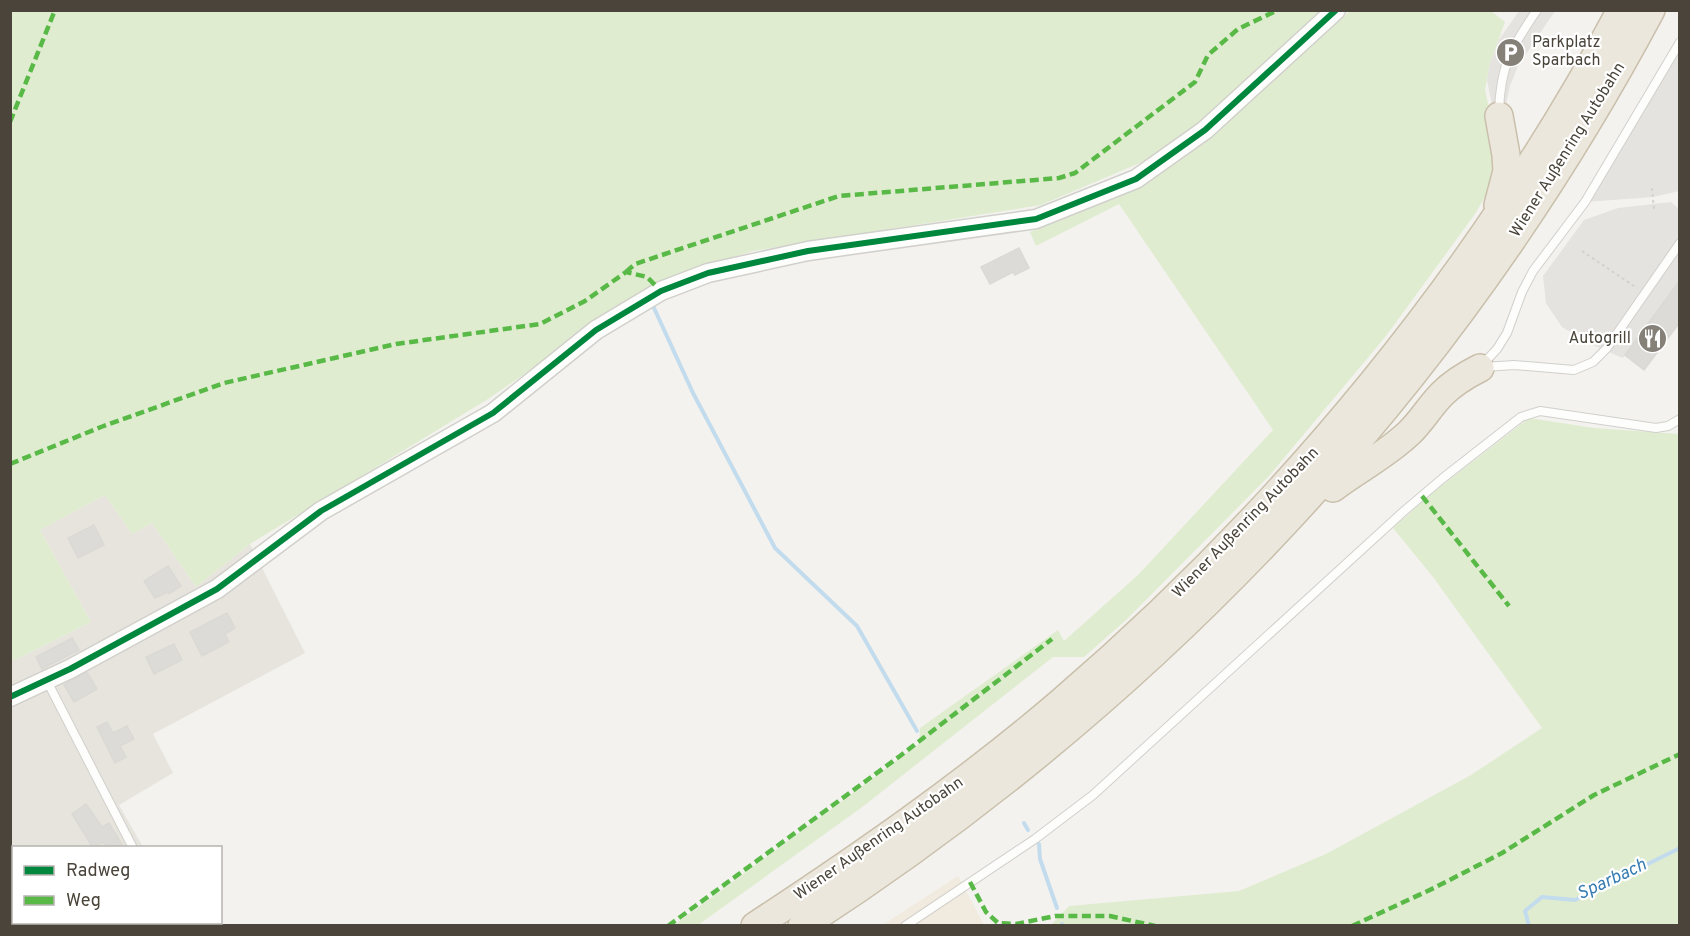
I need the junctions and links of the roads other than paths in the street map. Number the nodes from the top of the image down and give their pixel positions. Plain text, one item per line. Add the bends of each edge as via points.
1 (1336, 10) edge
2 (1537, 10) edge
3 (1621, 10) edge
4 (1651, 10) edge
5 (1680, 42) edge
6 (1499, 116) joint
7 (1494, 220) junction
8 (1680, 243) edge
9 (1480, 368) junction
10 (1680, 419) edge
11 (1282, 527) junction
12 (46, 679) junction
13 (10, 696) edge
14 (132, 846) edge
15 (755, 926) edge
16 (802, 926) edge
17 (905, 926) edge

1 - 12 street via 1205,130 1136,179 1036,219 808,251 708,273 661,291 596,330 493,413 321,512 217,589
2 - 6 lane via 1504,66
3 - 7 highway, Wiener Außenring Autobahn via 1595,60
4 - 11 highway, Wiener Außenring Autobahn via 1617,74 1534,208 1427,358
5 - 9 lane via 1585,202 1533,271 1507,333
6 - 7 highway via 1507,171
7 - 15 highway, Wiener Außenring Autobahn via 1347,415 1191,584 1057,705 936,801
8 - 9 lane via 1607,348 1593,362 1574,370 1514,365
9 - 11 highway via 1441,395 1386,453 1355,471
10 - 17 lane via 1656,428 1551,411 1521,417 1404,511 1093,795
11 - 16 highway, Wiener Außenring Autobahn via 1156,653 1073,726 947,826
12 - 13 street
12 - 14 lane

